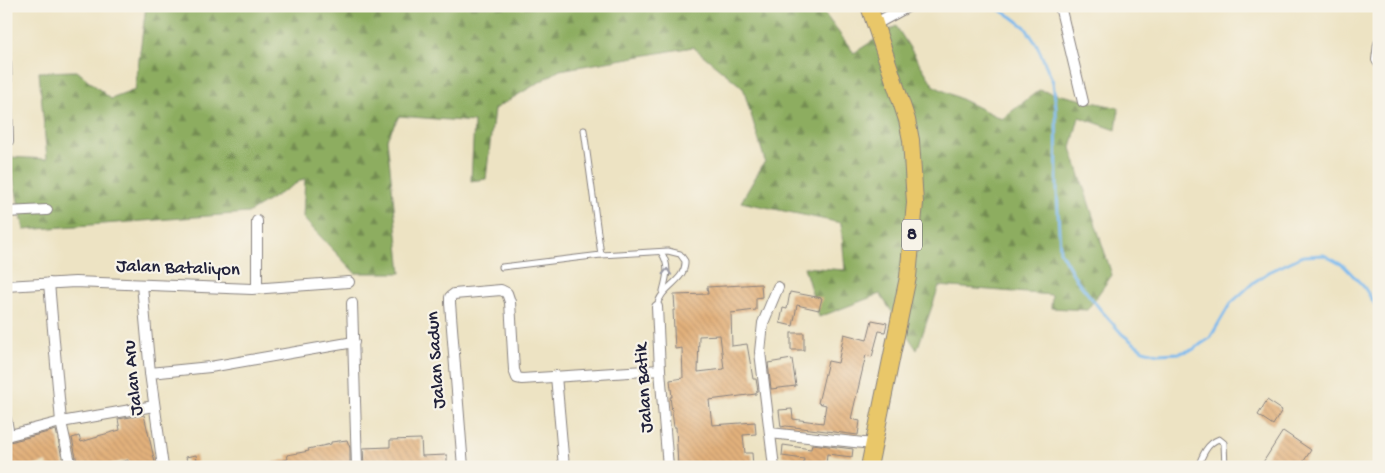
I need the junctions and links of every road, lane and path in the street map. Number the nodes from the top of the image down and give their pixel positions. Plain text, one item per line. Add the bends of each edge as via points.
1 (869, 6) edge
2 (908, 6) edge
3 (1060, 6) edge
4 (875, 24) junction
5 (1379, 44) edge
6 (6, 62) edge
7 (1379, 63) edge
8 (1083, 102) dead end
9 (584, 130) dead end
10 (8, 142) dead end
11 (47, 210) dead end
12 (6, 212) edge
13 (256, 221) dead end
14 (661, 252) junction
15 (601, 255) junction
16 (502, 267) dead end
17 (349, 282) dead end
18 (49, 283) junction
19 (142, 285) junction
20 (6, 286) edge
21 (778, 287) dead end
22 (257, 288) junction
23 (662, 293) junction
24 (352, 303) dead end
25 (657, 307) joint
26 (354, 342) junction
27 (660, 370) junction
28 (150, 373) junction
29 (556, 376) junction
30 (154, 406) junction
31 (6, 419) edge
32 (61, 422) junction
33 (770, 433) junction
34 (8, 436) edge
35 (873, 444) junction
36 (71, 467) edge
37 (163, 467) edge
38 (357, 467) edge
39 (463, 467) edge
40 (564, 467) edge
41 (668, 467) edge
42 (774, 467) edge
43 (869, 467) edge
44 (1198, 467) edge
45 (1225, 467) edge

1 - 4 highway, 8
2 - 4 street
3 - 8 street
4 - 35 highway, 8 via 907,120 915,203 908,277
5 - 7 street
6 - 10 street
9 - 15 lane
11 - 12 street
13 - 22 street
14 - 15 lane
23 -> 14 lane via 668,267
14 - 23 lane via 680,254 685,267
15 - 16 lane
17 - 22 street, Jalan Bataliyon
18 - 19 street, Jalan Bataliyon
18 - 20 street, Jalan Bataliyon
18 - 32 street
19 - 22 street, Jalan Bataliyon
19 - 28 street, Jalan Aru
21 - 33 street via 760,339
23 - 25 lane
24 - 26 street
25 - 27 street, Jalan Batik
26 - 28 street
26 - 38 street
27 - 29 street, Jalan Sadun
27 - 41 street, Jalan Batik
28 - 30 street, Jalan Aru
29 - 39 street, Jalan Sadun via 517,378 507,293 501,290 450,297
29 - 40 street
30 - 32 street
30 - 37 street, Jalan Aru
31 - 34 street
32 - 34 street
32 - 36 street
33 - 35 street
33 - 42 street
35 - 43 highway, 8
44 - 45 lane via 1203,453 1216,439 1224,443

